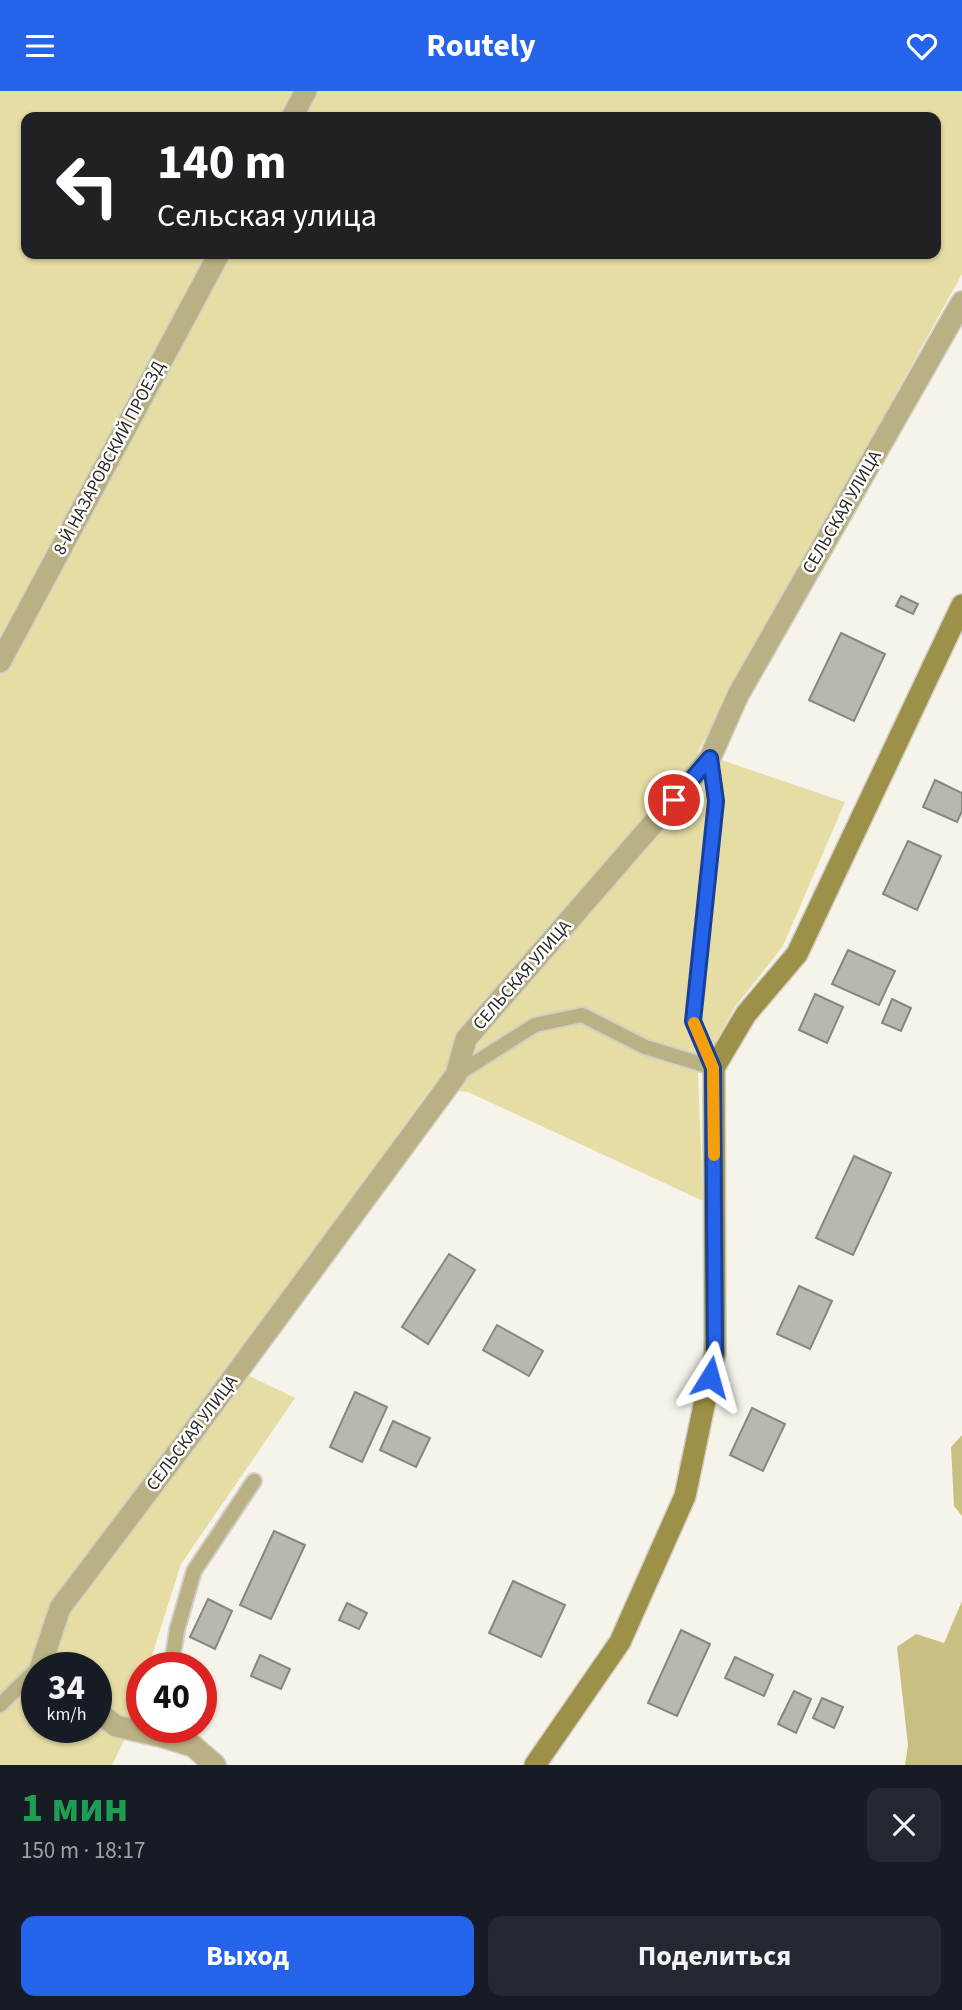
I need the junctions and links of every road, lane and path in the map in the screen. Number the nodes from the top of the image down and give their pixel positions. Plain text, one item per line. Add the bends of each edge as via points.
1 (306, 91) edge
2 (295, 112) edge
3 (216, 259) edge
4 (962, 302) edge
5 (962, 605) edge
6 (0, 662) edge
7 (710, 758) junction
8 (713, 1068) junction
9 (456, 1075) junction
10 (254, 1481) dead end
11 (45, 1652) edge
12 (173, 1652) edge
13 (21, 1685) edge
14 (0, 1705) edge
15 (187, 1743) edge
16 (215, 1765) edge
17 (535, 1765) edge

1 - 2 street
3 - 6 street, 8-Й НАЗАРОВСКИЙ ПРОЕЗД
4 - 7 street, СЕЛЬСКАЯ УЛИЦА via 738,695
5 - 8 street via 797,954 746,1014
7 - 8 lane via 716,801 693,1021
7 - 9 street, СЕЛЬСКАЯ УЛИЦА via 466,1039
8 - 9 lane via 645,1047 582,1015 536,1025
8 - 17 street via 715,1353 685,1496 620,1643
9 - 11 street, СЕЛЬСКАЯ УЛИЦА via 60,1608
10 - 12 lane via 194,1571
13 - 14 lane
15 - 16 street

